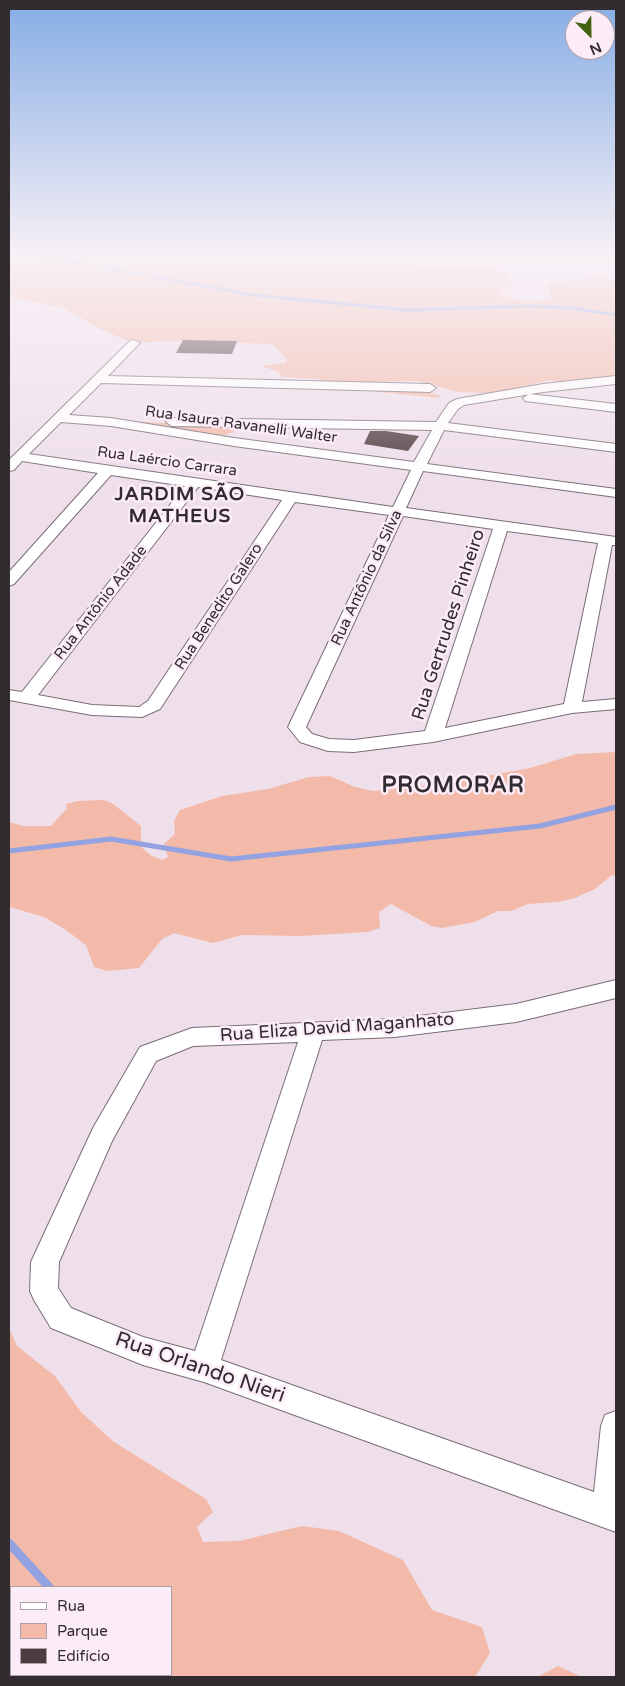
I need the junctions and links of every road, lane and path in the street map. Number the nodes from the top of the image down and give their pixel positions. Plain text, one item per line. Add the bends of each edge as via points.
1 (134, 343) dead end
2 (99, 379) junction
3 (616, 380) edge
4 (558, 386) junction
5 (430, 388) dead end
6 (500, 395) junction
7 (558, 401) junction
8 (616, 408) edge
9 (58, 418) junction
10 (111, 422) junction
11 (248, 422) junction
12 (440, 426) junction
13 (234, 442) junction
14 (616, 448) edge
15 (19, 457) junction
16 (419, 466) junction
17 (9, 467) edge
18 (108, 470) junction
19 (194, 483) junction
20 (616, 493) edge
21 (290, 497) junction
22 (399, 510) junction
23 (502, 525) junction
24 (611, 540) edge
25 (9, 581) edge
26 (17, 697) edge
27 (616, 704) edge
28 (572, 708) junction
29 (433, 736) junction
30 (616, 989) edge
31 (313, 1032) junction
32 (148, 1054) joint
33 (204, 1368) junction
34 (616, 1426) edge
35 (613, 1515) edge

1 - 2 street
2 - 5 street
2 - 9 street
3 - 4 street
4 - 6 street
4 - 7 street
6 - 7 street
6 - 12 street, Rua Antônio da Silva via 453,406
7 - 8 street
9 - 10 street, Rua Isaura Ravanelli Walter
9 - 15 street
10 - 11 street
10 - 13 street, Rua Isaura Ravanelli Walter
11 - 12 street
11 - 13 street
12 - 14 street
12 - 16 street, Rua Antônio da Silva
13 - 16 street, Rua Isaura Ravanelli Walter
15 - 17 street
15 - 18 street, Rua Laércio Carrara
16 - 20 street, Rua Isaura Ravanelli Walter
16 - 22 street, Rua Antônio da Silva
18 - 19 street, Rua Laércio Carrara
18 - 25 street
19 - 21 street, Rua Laércio Carrara
19 - 26 street, Rua Antônio Adade
21 - 22 street, Rua Laércio Carrara
21 - 26 street, Rua Benedito Galero via 154,704 142,712 92,710
22 - 23 street, Rua Laércio Carrara
22 - 29 street, Rua Antônio da Silva via 297,727 306,738 328,746
23 - 24 street, Rua Laércio Carrara
23 - 29 street, Rua Gertrudes Pinheiro
24 - 28 street
27 - 28 street
28 - 29 street
30 - 31 street, Rua Eliza David Maganhato via 516,1013 395,1028
31 - 32 street, Rua Eliza David Maganhato via 192,1037
31 - 33 street
32 - 33 street, Rua Orlando Nieri via 102,1136 45,1262 44,1291 61,1318 143,1351
33 - 35 street, Rua Orlando Nieri
34 - 35 street via 610,1486

